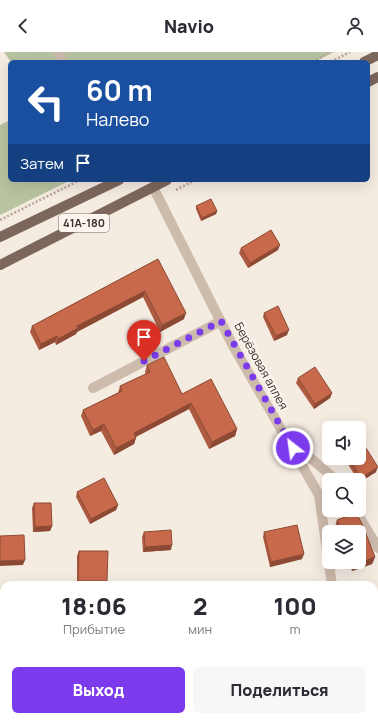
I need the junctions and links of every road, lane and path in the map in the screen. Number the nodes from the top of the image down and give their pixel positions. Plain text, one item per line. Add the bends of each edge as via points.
1 (330, 52) edge
2 (350, 52) edge
3 (378, 55) edge
4 (316, 60) edge
5 (335, 60) edge
6 (368, 60) edge
7 (76, 182) edge
8 (115, 182) edge
9 (164, 182) edge
10 (153, 188) junction
11 (0, 220) edge
12 (0, 237) edge
13 (0, 265) edge
14 (221, 321) junction
15 (93, 388) dead end
16 (286, 437) junction
17 (328, 473) edge
18 (359, 517) edge
19 (378, 548) edge
20 (331, 581) edge

1 - 4 path
2 - 5 path
3 - 6 main road
7 - 11 path
8 - 12 main road, 41А-180
9 - 10 main road, 41А-180
10 - 13 main road, 41А-180
10 - 14 street, Берёзовая аллея
14 - 15 street
14 - 16 street, Берёзовая аллея
16 - 17 street
16 - 20 street, Берёзовая аллея via 319,495
18 - 19 street

